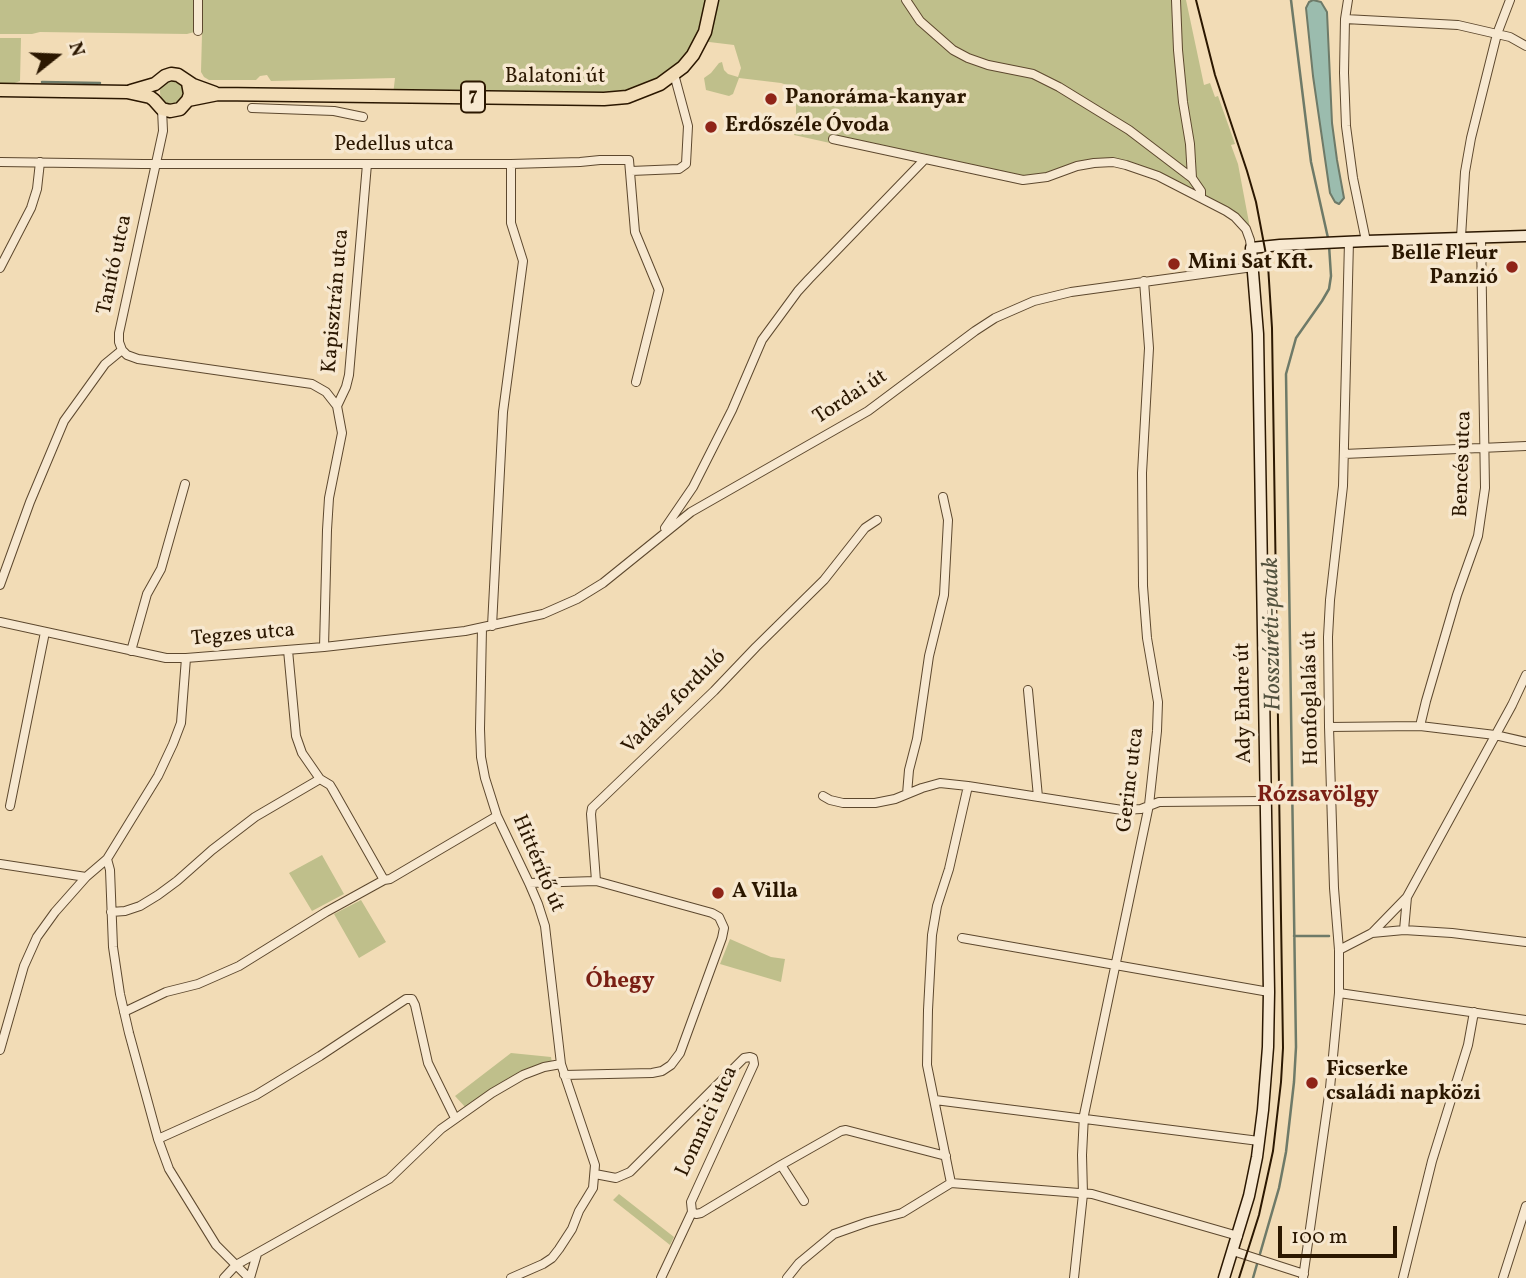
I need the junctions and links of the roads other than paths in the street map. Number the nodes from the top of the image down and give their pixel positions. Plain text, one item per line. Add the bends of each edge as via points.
1 (198, 0) edge
2 (712, 0) edge
3 (906, 0) edge
4 (1176, 0) edge
5 (1348, 0) edge
6 (1510, 0) edge
7 (1345, 19) junction
8 (198, 31) dead end
9 (1497, 34) junction
10 (1526, 46) edge
11 (674, 74) junction
12 (188, 83) junction
13 (155, 85) junction
14 (0, 90) edge
15 (127, 92) junction
16 (218, 94) junction
17 (274, 94) junction
18 (188, 100) junction
19 (164, 107) junction
20 (252, 108) dead end
21 (274, 109) junction
22 (363, 117) dead end
23 (833, 139) dead end
24 (925, 159) junction
25 (0, 162) edge
26 (40, 163) junction
27 (156, 164) junction
28 (367, 164) junction
29 (511, 164) junction
30 (631, 171) junction
31 (1192, 178) junction
32 (1201, 198) junction
33 (1526, 236) edge
34 (1461, 237) junction
35 (1481, 237) junction
36 (1366, 241) junction
37 (1349, 242) junction
38 (1251, 248) junction
39 (1253, 267) junction
40 (0, 268) edge
41 (1144, 281) junction
42 (122, 350) junction
43 (636, 383) dead end
44 (337, 406) junction
45 (1526, 446) edge
46 (1486, 448) junction
47 (1344, 454) junction
48 (185, 484) dead end
49 (943, 497) dead end
50 (877, 520) dead end
51 (653, 544) junction
52 (0, 585) edge
53 (0, 622) edge
54 (492, 626) junction
55 (482, 628) junction
56 (45, 632) junction
57 (324, 647) junction
58 (288, 650) junction
59 (131, 651) junction
60 (186, 659) junction
61 (1526, 675) edge
62 (1028, 690) dead end
63 (1420, 726) junction
64 (1329, 727) junction
65 (1495, 735) junction
66 (1526, 742) edge
67 (320, 779) junction
68 (968, 786) junction
69 (907, 794) junction
70 (823, 796) dead end
71 (1038, 797) junction
72 (1265, 801) junction
73 (1149, 805) junction
74 (10, 806) dead end
75 (497, 816) junction
76 (107, 859) junction
77 (0, 864) edge
78 (86, 877) junction
79 (384, 880) junction
80 (596, 881) junction
81 (529, 883) junction
82 (1407, 897) junction
83 (111, 912) junction
84 (1404, 930) junction
85 (1373, 933) junction
86 (962, 938) dead end
87 (1526, 942) edge
88 (1339, 950) junction
89 (1116, 964) junction
90 (1269, 992) junction
91 (1339, 993) junction
92 (124, 1012) junction
93 (1474, 1012) junction
94 (1526, 1020) edge
95 (0, 1050) edge
96 (561, 1064) junction
97 (564, 1075) junction
98 (935, 1100) junction
99 (455, 1118) junction
100 (1084, 1119) junction
101 (158, 1139) junction
102 (1259, 1140) junction
103 (946, 1156) junction
104 (781, 1166) junction
105 (595, 1174) junction
106 (951, 1183) junction
107 (1083, 1194) junction
108 (804, 1201) dead end
109 (1526, 1206) edge
110 (692, 1212) junction
111 (1237, 1236) junction
112 (1233, 1251) junction
113 (257, 1254) junction
114 (236, 1265) junction
115 (1303, 1276) edge
116 (224, 1278) edge
117 (249, 1278) edge
118 (511, 1278) edge
119 (661, 1278) edge
120 (787, 1278) edge
121 (1074, 1278) edge
122 (1224, 1278) edge
123 (1403, 1278) edge
124 (1503, 1278) edge

1 - 8 street
2 - 11 main road, Balatoni út / 7 via 701,41
3 - 31 street via 920,21 953,50 988,65 1033,74 1059,87 1129,130
4 - 31 street
5 - 7 street
6 - 9 street
7 - 9 street via 1458,25
7 - 36 street via 1346,125
9 - 10 street
9 - 34 street via 1471,138
11 - 17 main road, Balatoni út / 7 via 645,91 604,99
11 - 30 street, Pedellus utca via 688,126 686,164 679,169
12 - 13 main road, Balatoni út / 7 via 172,74
12 - 16 main road, Balatoni út / 7
12 - 18 main road
13 - 15 main road, Balatoni út / 7
13 - 19 main road via 153,92
14 - 15 main road, Balatoni út / 7
15 - 19 main road, Balatoni út / 7 via 150,97
16 - 17 main road, Balatoni út / 7
16 - 18 main road, Balatoni út / 7
17 - 21 street
18 - 19 main road, Balatoni út / 7 via 180,109
19 - 27 street, Tanító utca
20 - 21 street
21 - 22 street
23 - 24 street
24 - 32 street via 1023,180 1113,162 1158,176
24 - 51 street via 804,285 762,340 693,487
25 - 26 street, Pedellus utca
26 - 27 street, Pedellus utca
26 - 40 street via 31,208
27 - 28 street, Pedellus utca
27 - 42 street, Tanító utca via 119,333
28 - 29 street, Pedellus utca
28 - 44 street, Kapisztrán utca via 349,374
29 - 30 street, Pedellus utca via 626,159
29 - 54 street via 511,223 523,261 503,412
30 - 43 street via 635,232 659,290
31 - 32 street
32 - 38 street via 1235,217
33 - 35 street
34 - 35 street
34 - 36 street
35 - 46 street, Bencés utca
36 - 37 street
37 - 38 street
37 - 47 street, Honfoglalás út
38 - 39 street, Ady Endre út
39 - 41 street, Tordai út
39 - 72 street, Ady Endre út
41 - 51 street, Tordai út via 1048,297 995,318 869,411 691,512
41 - 73 street, Gerinc utca via 1149,348 1142,473 1143,586 1158,702
42 - 44 street via 138,359 312,384
42 - 52 street via 105,364 64,421
44 - 57 street, Kapisztrán utca via 342,433 329,498
45 - 46 street
46 - 47 street
46 - 63 street, Bencés utca via 1478,537
47 - 64 street, Honfoglalás út via 1329,612
48 - 59 street
49 - 69 street via 948,520 944,595 929,656
50 - 80 street, Vadász forduló via 715,691 592,808
51 - 54 street, Tordai út via 577,599 543,614
53 - 56 street, Tegzes utca
54 - 55 street, Tegzes utca
55 - 57 street, Tegzes utca
55 - 75 street, Hittérítő út via 481,757
56 - 59 street, Tegzes utca
56 - 74 street
57 - 58 street, Tegzes utca
58 - 60 street, Tegzes utca
58 - 67 street via 296,736
59 - 60 street, Tegzes utca
60 - 76 street via 178,732 158,776
61 - 65 street
62 - 71 street
63 - 64 street
63 - 65 street
64 - 88 street, Honfoglalás út
65 - 66 street
65 - 82 street
67 - 79 street via 330,785
67 - 83 street via 255,817 158,895 125,911
68 - 69 street via 940,783
68 - 71 street
68 - 98 street via 931,944 927,1065
69 - 70 street via 875,803 842,803
71 - 73 street via 1122,810
72 - 73 street
72 - 90 street, Ady Endre út
73 - 89 street, Gerinc utca
75 - 79 street
75 - 81 street, Hittérítő út
76 - 78 street
76 - 83 street
77 - 78 street
78 - 95 street via 37,937
79 - 92 street via 227,971
80 - 81 street
80 - 97 street via 712,913 722,922 723,938 680,1053 667,1069
81 - 96 street, Hittérítő út via 546,936
82 - 84 street
82 - 85 street
83 - 92 street
84 - 85 street
84 - 87 street
85 - 88 street
86 - 89 street
88 - 91 street, Honfoglalás út
89 - 90 street
89 - 100 street, Gerinc utca
90 - 102 street, Ady Endre út
91 - 93 street
91 - 115 street, Honfoglalás út
92 - 101 street
93 - 94 street
93 - 123 street
96 - 97 street, Hittérítő út
96 - 99 street via 523,1074
97 - 105 street, Hittérítő út
98 - 100 street
98 - 103 street
99 - 101 street via 428,1063 415,1005 406,999 256,1095
99 - 113 street via 389,1179
100 - 102 street
100 - 107 street, Gerinc utca
101 - 114 street via 169,1169 204,1226
102 - 111 street, Ady Endre út
103 - 104 street, Lomnici utca via 846,1130
103 - 106 street
104 - 108 street
104 - 110 street, Lomnici utca via 701,1213
105 - 110 street, Lomnici utca via 617,1178 630,1172 744,1058 753,1058 691,1202
105 - 118 street via 593,1188 552,1258
106 - 107 street
106 - 120 street via 902,1213 834,1234
107 - 111 street
107 - 121 street, Gerinc utca
109 - 124 street
110 - 119 street
111 - 112 street, Ady Endre út
112 - 115 street
112 - 122 street, Ady Endre út
113 - 114 street
113 - 117 street
114 - 116 street
114 - 117 street

